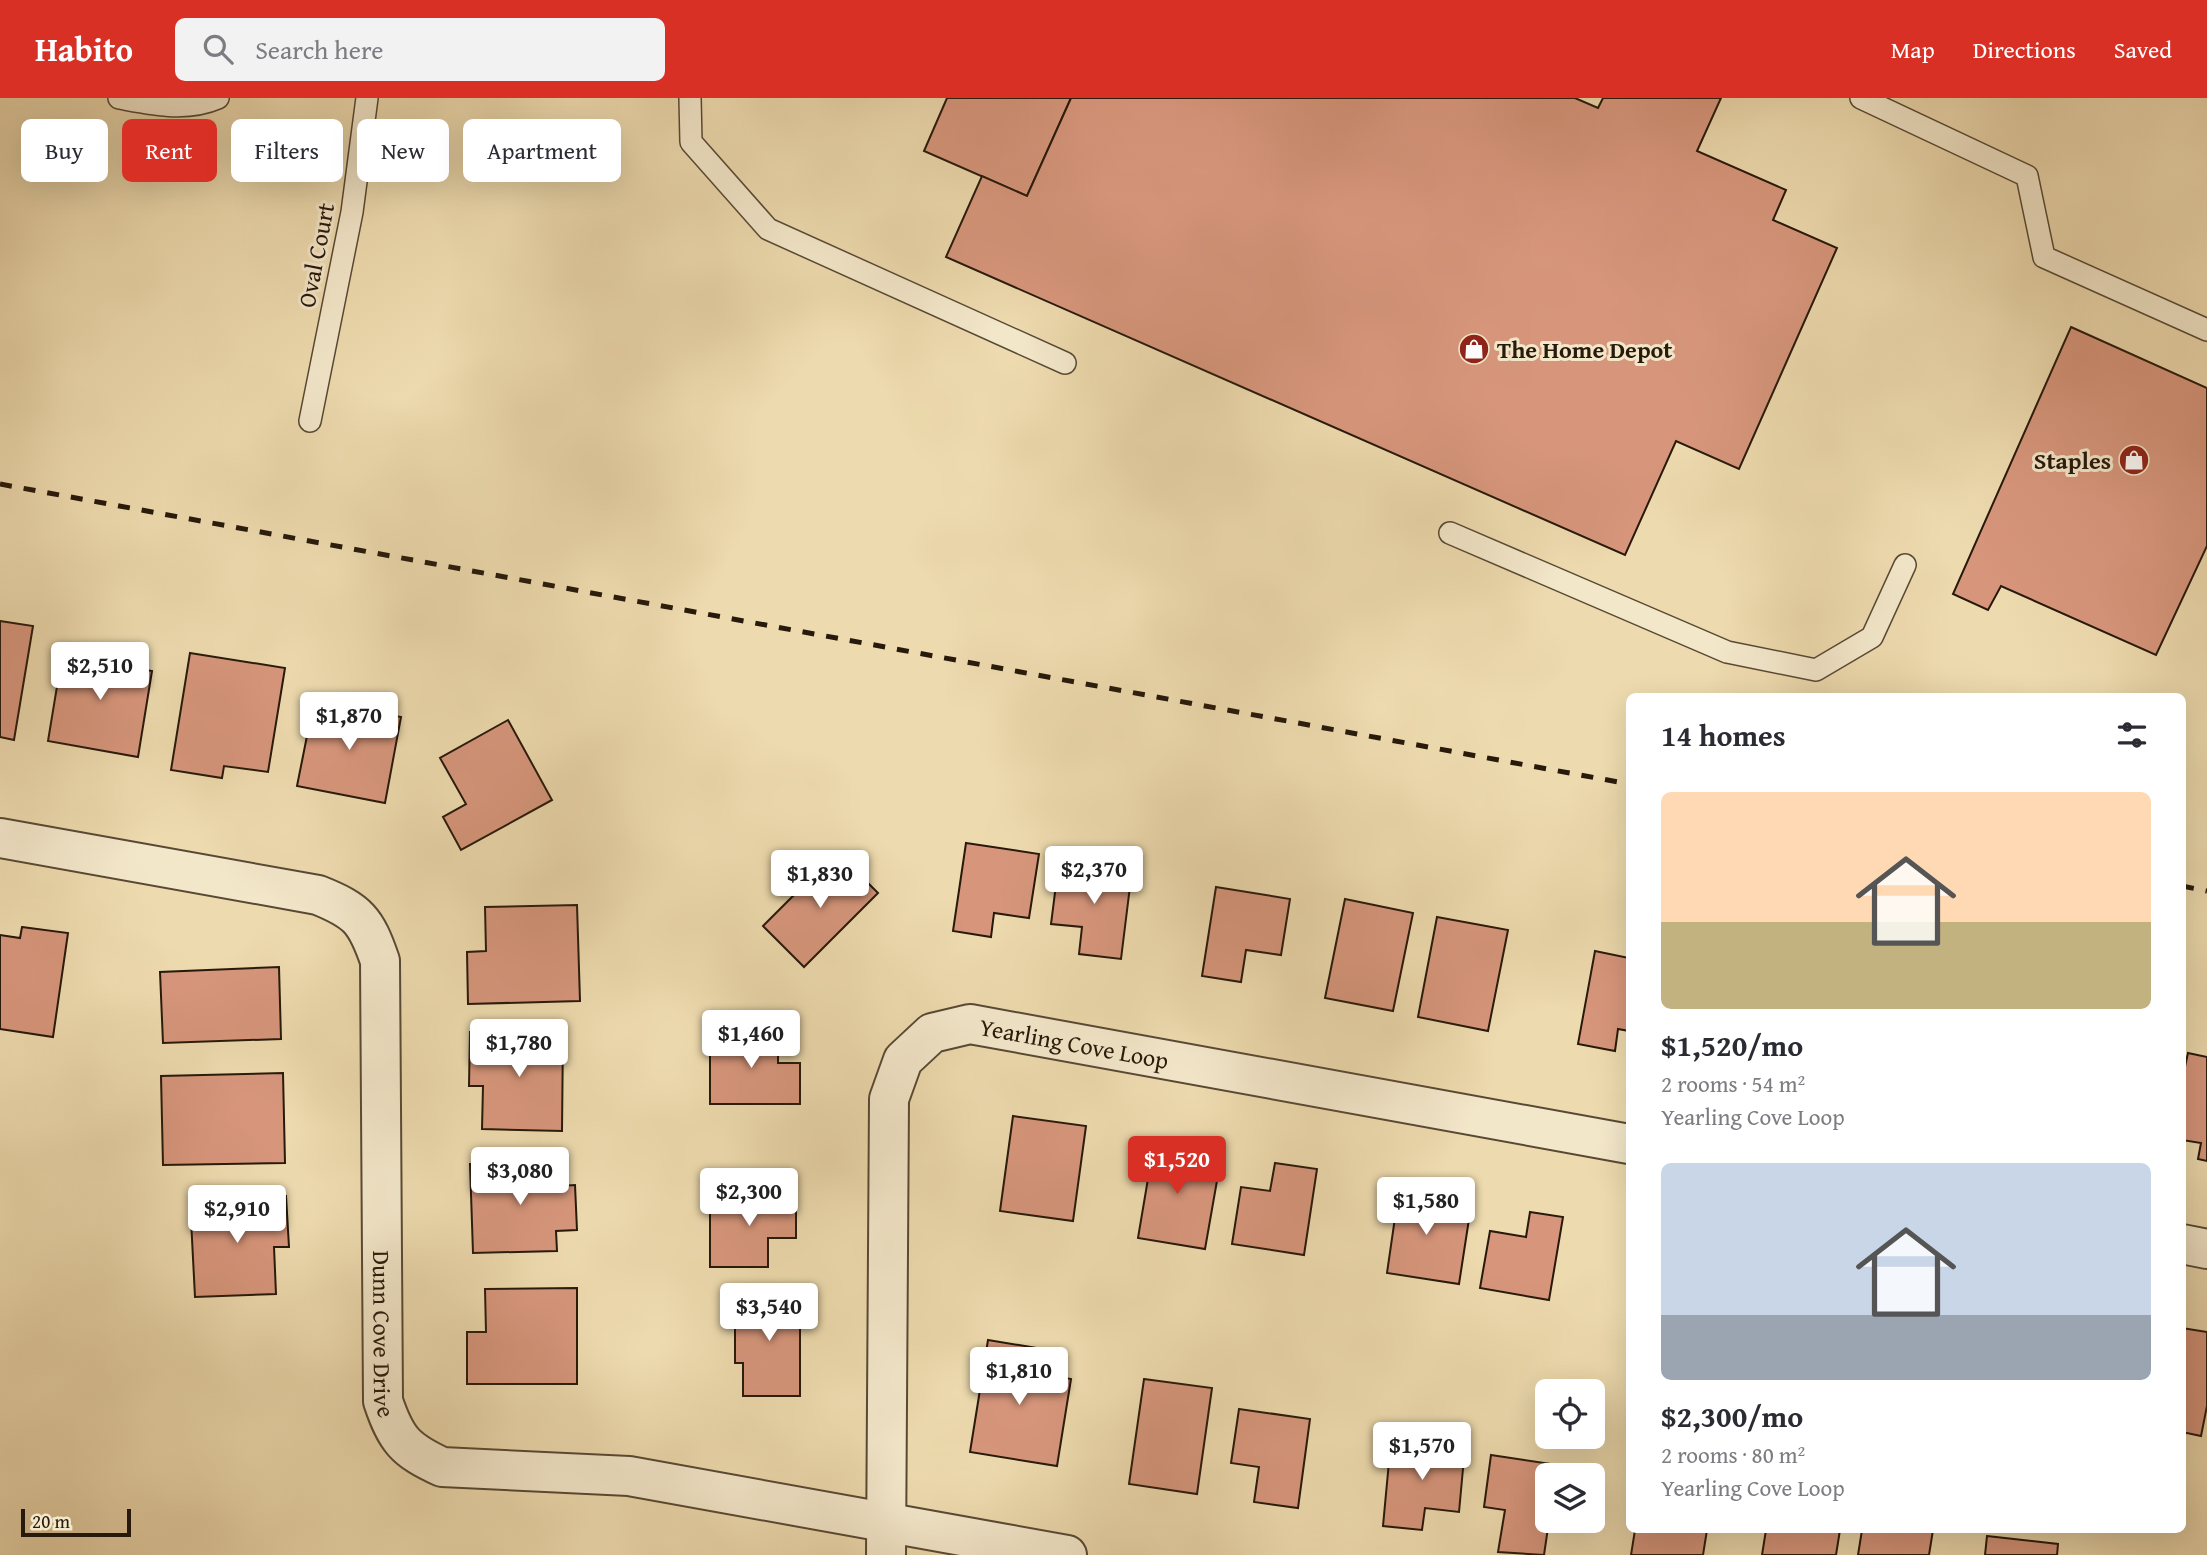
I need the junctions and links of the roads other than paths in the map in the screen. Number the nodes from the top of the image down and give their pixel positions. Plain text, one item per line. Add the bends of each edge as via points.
1 (119, 98) edge
2 (218, 98) edge
3 (367, 98) edge
4 (690, 98) edge
5 (1861, 98) edge
6 (2207, 330) edge
7 (1065, 363) dead end
8 (310, 421) dead end
9 (1450, 533) dead end
10 (1905, 565) dead end
11 (0, 838) edge
12 (1626, 1143) edge
13 (2186, 1245) edge
14 (2207, 1249) edge
15 (886, 1538) edge
16 (1066, 1555) edge

1 - 2 lane via 188,106
3 - 8 lane, Oval Court via 352,212
4 - 7 lane via 691,142 768,229
5 - 6 lane via 2027,176 2044,257
9 - 10 lane via 1727,652 1816,670 1872,637
11 - 15 street, Dunn Cove Drive via 318,895 342,904 361,919 380,961 383,1401 402,1443 442,1467 629,1476
12 - 15 street, Yearling Cove Loop via 970,1024 932,1033 903,1060 889,1098
13 - 14 street
15 - 16 street, Dunn Cove Drive

